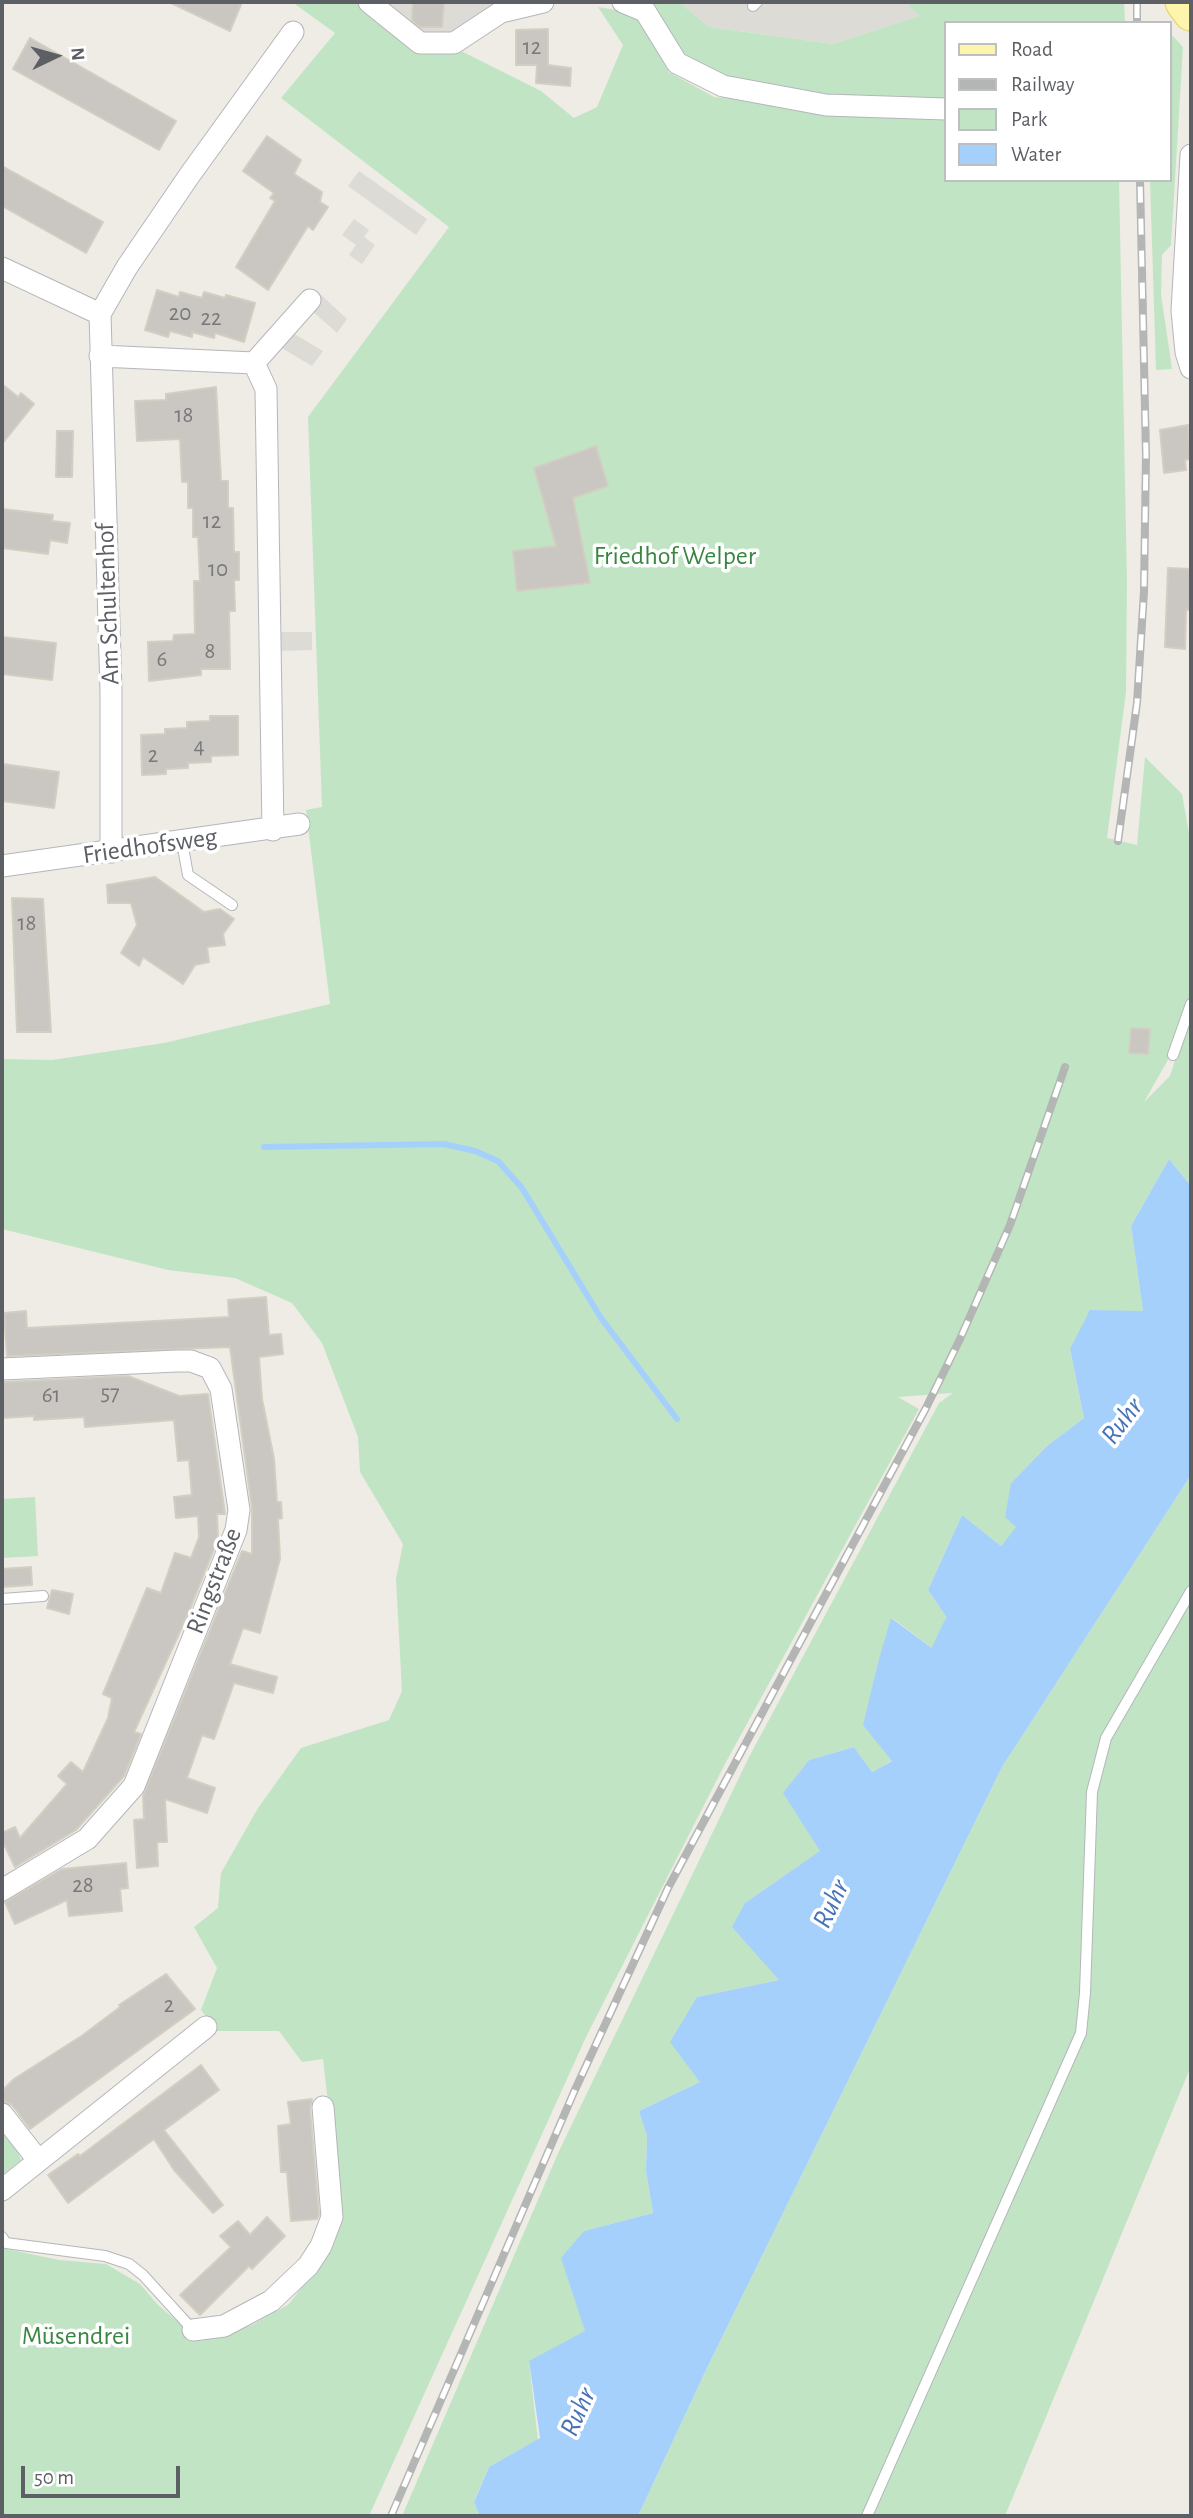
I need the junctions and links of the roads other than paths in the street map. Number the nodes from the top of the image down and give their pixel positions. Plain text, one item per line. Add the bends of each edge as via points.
1 (369, 2) edge
2 (543, 2) edge
3 (622, 2) edge
4 (1182, 2) edge
5 (500, 7) edge
6 (1191, 13) edge
7 (293, 32) dead end
8 (944, 109) edge
9 (1191, 155) edge
10 (1187, 253) edge
11 (2, 268) edge
12 (310, 300) dead end
13 (100, 314) junction
14 (100, 356) junction
15 (254, 363) junction
16 (1191, 368) edge
17 (299, 824) dead end
18 (273, 830) junction
19 (182, 842) junction
20 (111, 852) junction
21 (2, 866) edge
22 (232, 905) dead end
23 (1191, 1004) edge
24 (1172, 1055) dead end
25 (2, 1369) edge
26 (1191, 1591) edge
27 (43, 1596) dead end
28 (2, 1599) edge
29 (2, 1890) edge
30 (206, 2027) dead end
31 (323, 2107) dead end
32 (2, 2114) edge
33 (38, 2160) junction
34 (2, 2190) edge
35 (2, 2237) edge
36 (193, 2330) joint
37 (867, 2516) edge

1 - 5 street via 420,43 454,43
2 - 5 street
3 - 8 street via 645,11 677,63 723,86 826,105
4 - 6 main road
7 - 13 street, Am Schultenhof via 189,176
9 - 10 street
10 - 16 street via 1182,311
11 - 13 street
12 - 15 street
13 - 14 street, Am Schultenhof
14 - 15 street
14 - 20 street, Am Schultenhof via 111,692
15 - 18 street via 266,389
17 - 18 street, Friedhofsweg
18 - 19 street, Friedhofsweg
19 - 20 street, Friedhofsweg
19 - 22 lane via 188,875
20 - 21 street, Friedhofsweg
23 - 24 lane
25 - 29 street, Ringstraße via 177,1361 210,1367 221,1389 239,1510 236,1530 134,1787 87,1839
26 - 37 lane via 1106,1738 1092,1792 1081,2033
27 - 28 lane
30 - 33 street
31 - 36 street via 332,2217 321,2246 308,2266 271,2301 224,2326
32 - 33 street
33 - 34 street
35 - 36 lane via 6,2243 105,2256 129,2264

